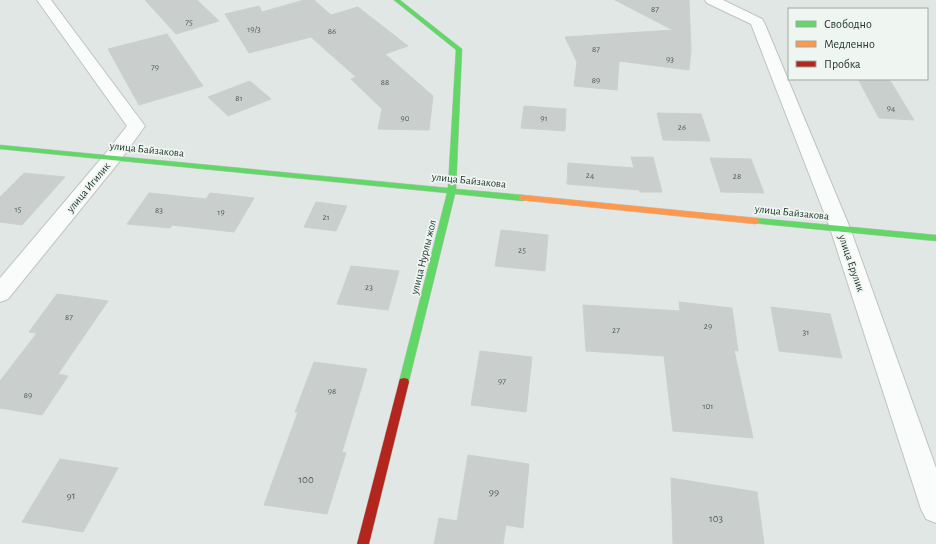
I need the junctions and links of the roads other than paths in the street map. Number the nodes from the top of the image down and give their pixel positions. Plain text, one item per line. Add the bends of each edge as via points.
1 (44, 0) edge
2 (397, 0) edge
3 (712, 0) edge
4 (0, 147) edge
5 (112, 158) junction
6 (452, 191) junction
7 (840, 228) junction
8 (936, 238) edge
9 (0, 293) edge
10 (936, 509) edge
11 (363, 544) edge

1 - 5 street, улица Игилик via 136,126
2 - 6 street, улица Нурлы жол via 459,48
3 - 7 street, улица Ерулик via 757,22
4 - 5 street, улица Байзакова
5 - 6 street, улица Байзакова
5 - 9 street, улица Игилик
6 - 7 street, улица Байзакова
6 - 11 street, улица Нурлы жол
7 - 8 street, улица Байзакова
7 - 10 street, улица Ерулик

